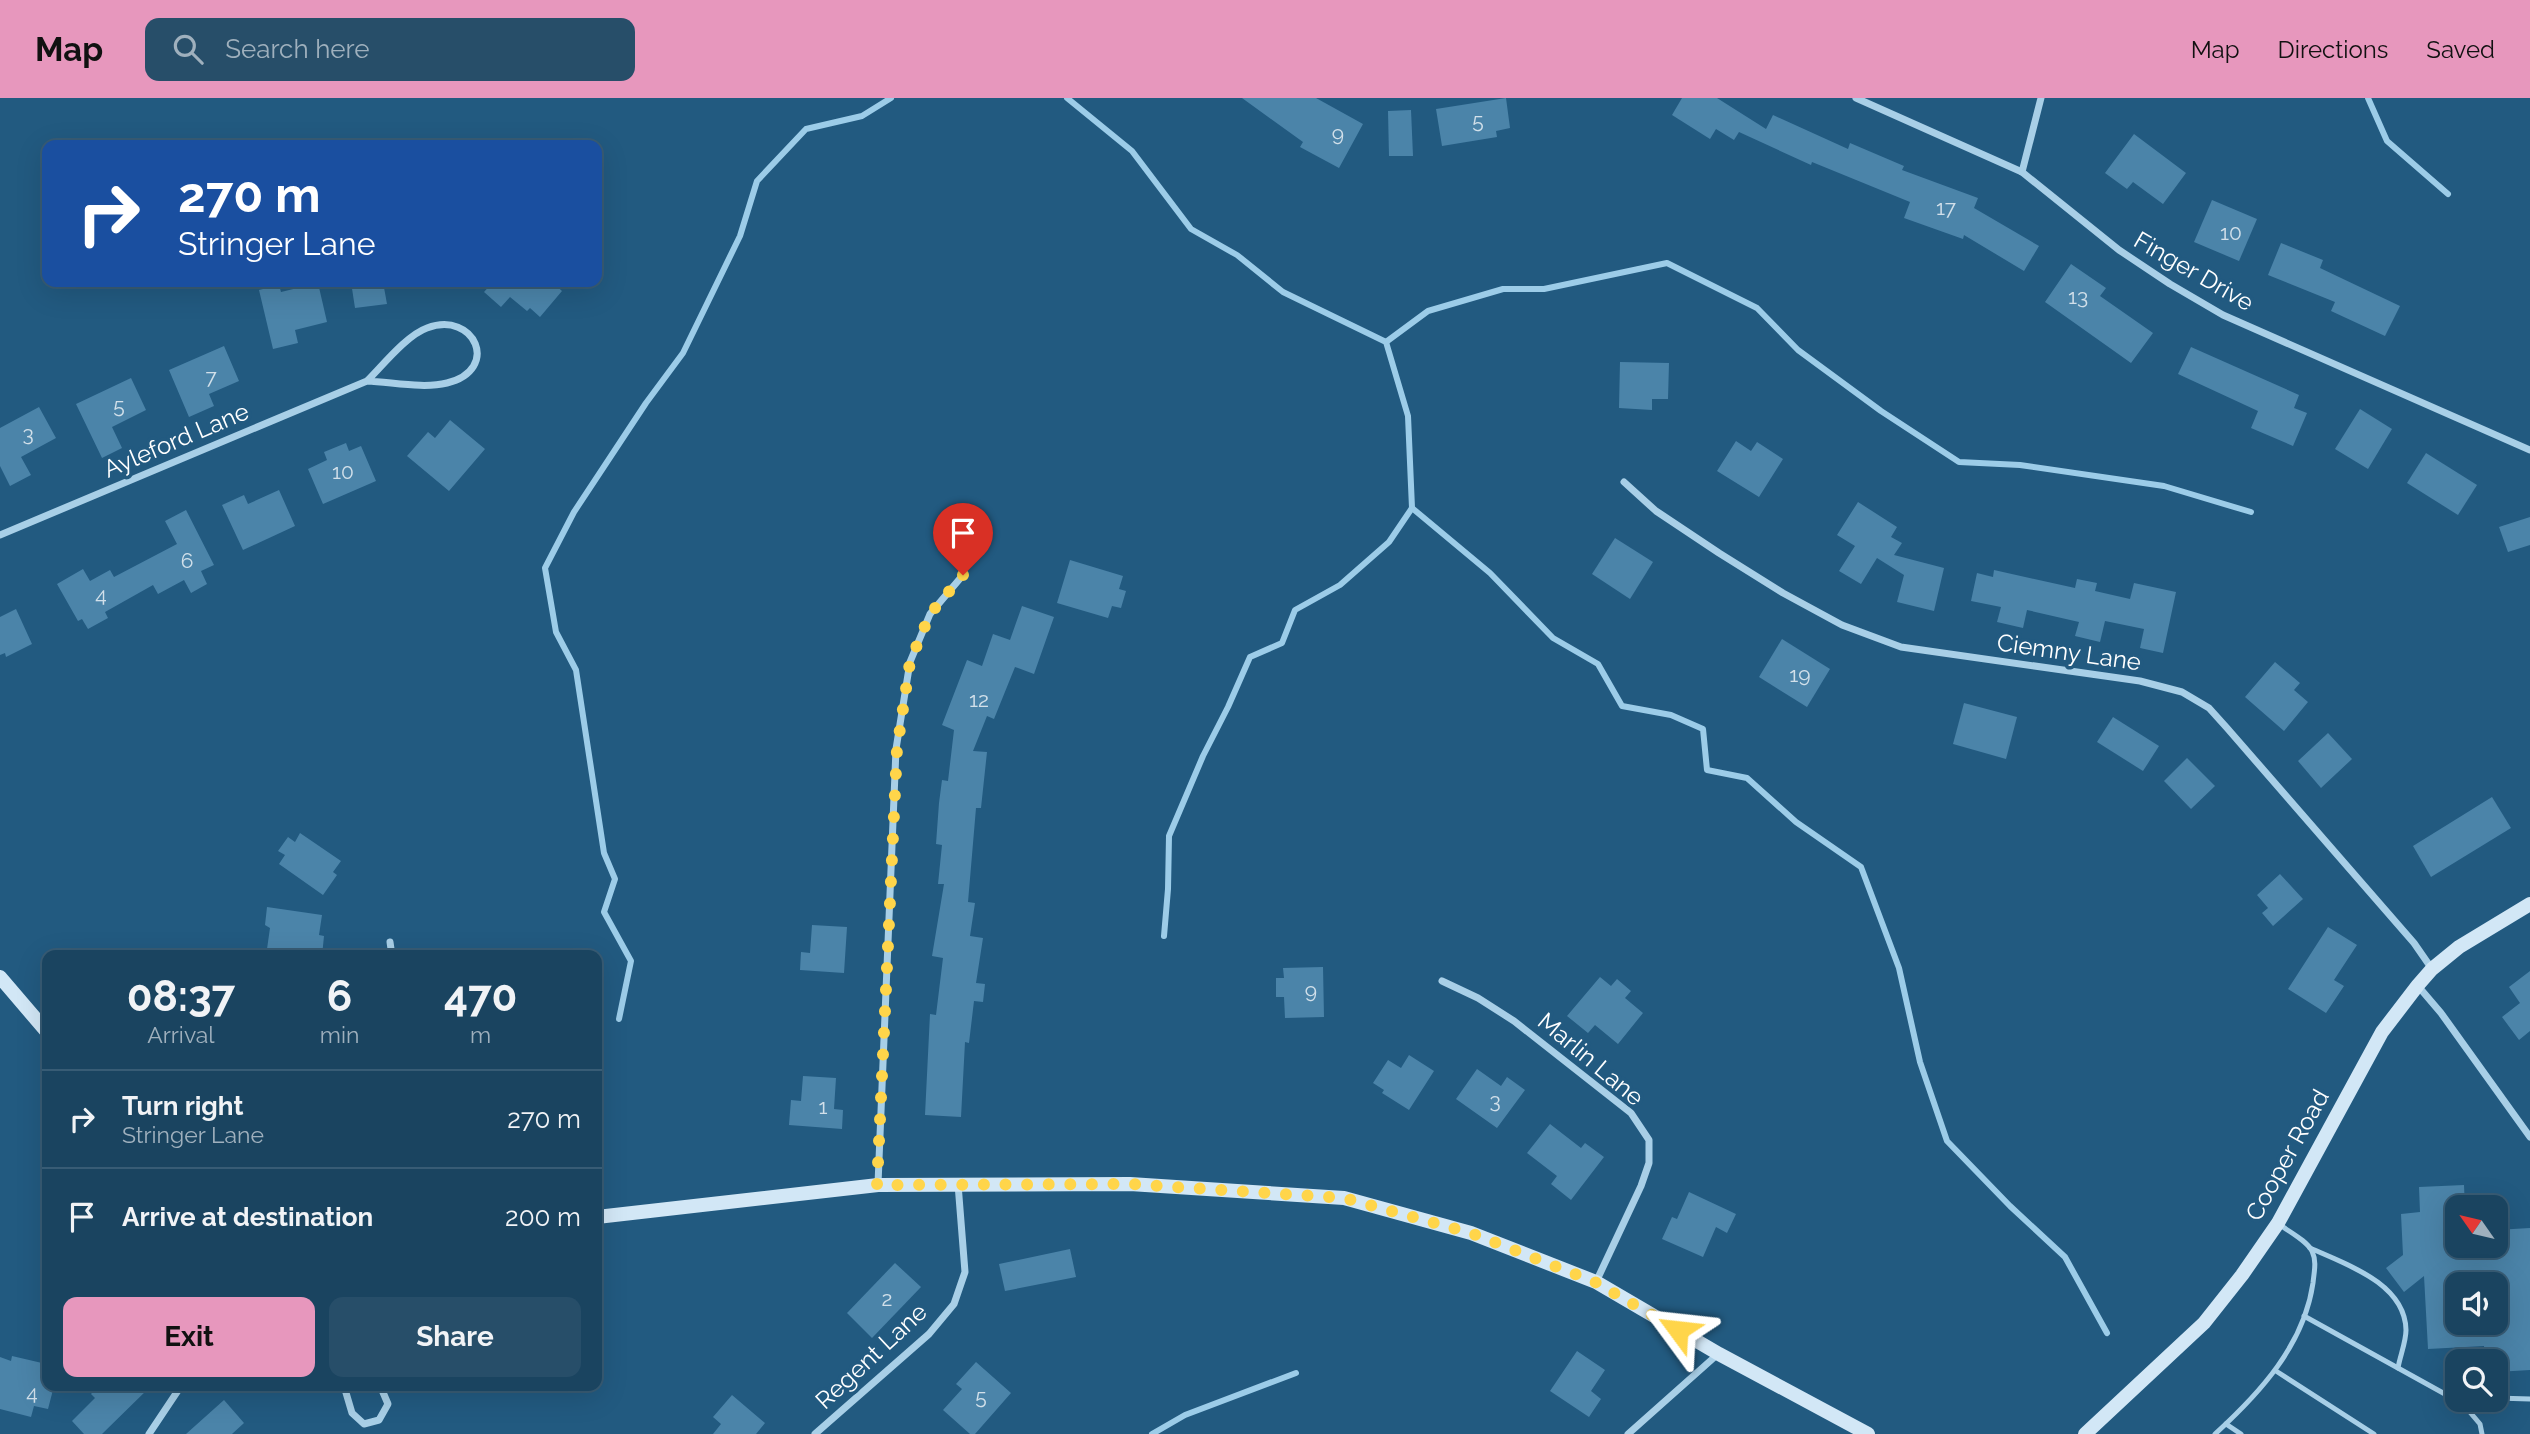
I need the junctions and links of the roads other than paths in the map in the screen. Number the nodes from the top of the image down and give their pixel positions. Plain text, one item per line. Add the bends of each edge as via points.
1 (1856, 98) edge
2 (2041, 98) edge
3 (2022, 172) junction
4 (367, 381) junction
5 (2530, 450) edge
6 (1623, 482) dead end
7 (0, 535) edge
8 (963, 575) dead end
9 (2530, 904) edge
10 (390, 942) dead end
11 (391, 950) edge
12 (2432, 969) junction
13 (0, 977) edge
14 (1442, 981) dead end
15 (2418, 985) junction
16 (42, 1025) edge
17 (2530, 1137) edge
18 (958, 1183) junction
19 (877, 1185) junction
20 (602, 1216) edge
21 (2278, 1223) junction
22 (2310, 1248) junction
23 (1595, 1282) junction
24 (2304, 1316) junction
25 (1719, 1354) junction
26 (2398, 1368) junction
27 (2276, 1370) junction
28 (178, 1391) edge
29 (345, 1391) edge
30 (382, 1391) edge
31 (2445, 1395) edge
32 (2508, 1398) edge
33 (2530, 1399) edge
34 (2469, 1412) edge
35 (2226, 1424) junction
36 (149, 1434) edge
37 (815, 1434) edge
38 (1628, 1434) edge
39 (1867, 1434) edge
40 (2085, 1434) edge
41 (2215, 1434) edge
42 (2241, 1434) edge
43 (2374, 1434) edge
44 (2482, 1434) edge

1 - 3 street, Finger Drive
2 - 3 street
3 - 5 street, Finger Drive via 2119,250 2223,315
4 - 4 street, Ayleford Lane via 451,382 469,373 476,362 475,341 458,326 427,328
4 - 7 street, Ayleford Lane
6 - 12 street, Ciemny Lane via 1719,554 1842,625 1901,647 2140,681 2182,692 2209,708
8 - 19 street via 930,614 910,662 898,737
9 - 12 main road, Cooper Road
10 - 11 street
12 - 15 main road, Cooper Road
13 - 16 main road
14 - 23 street, Marlin Lane via 1514,1021 1631,1113 1649,1140 1649,1163
15 - 17 street
15 - 21 main road, Cooper Road via 2382,1032
18 - 19 main road
18 - 23 main road via 1130,1184 1344,1198 1471,1233
18 - 37 street, Regent Lane via 965,1272 954,1304 929,1334
19 - 20 main road
21 - 22 lane
21 - 40 main road, Cooper Road via 2204,1323
22 - 24 lane via 2315,1265
22 - 26 lane via 2370,1276 2401,1308 2406,1331
23 - 25 main road
24 - 26 lane
24 - 27 lane
25 - 38 street
25 - 39 main road
26 - 31 lane
27 - 35 lane
27 - 43 lane
28 - 36 street
29 - 30 street via 352,1413 364,1424 379,1420 388,1404
32 - 33 lane
34 - 44 lane
35 - 41 lane
35 - 42 lane

